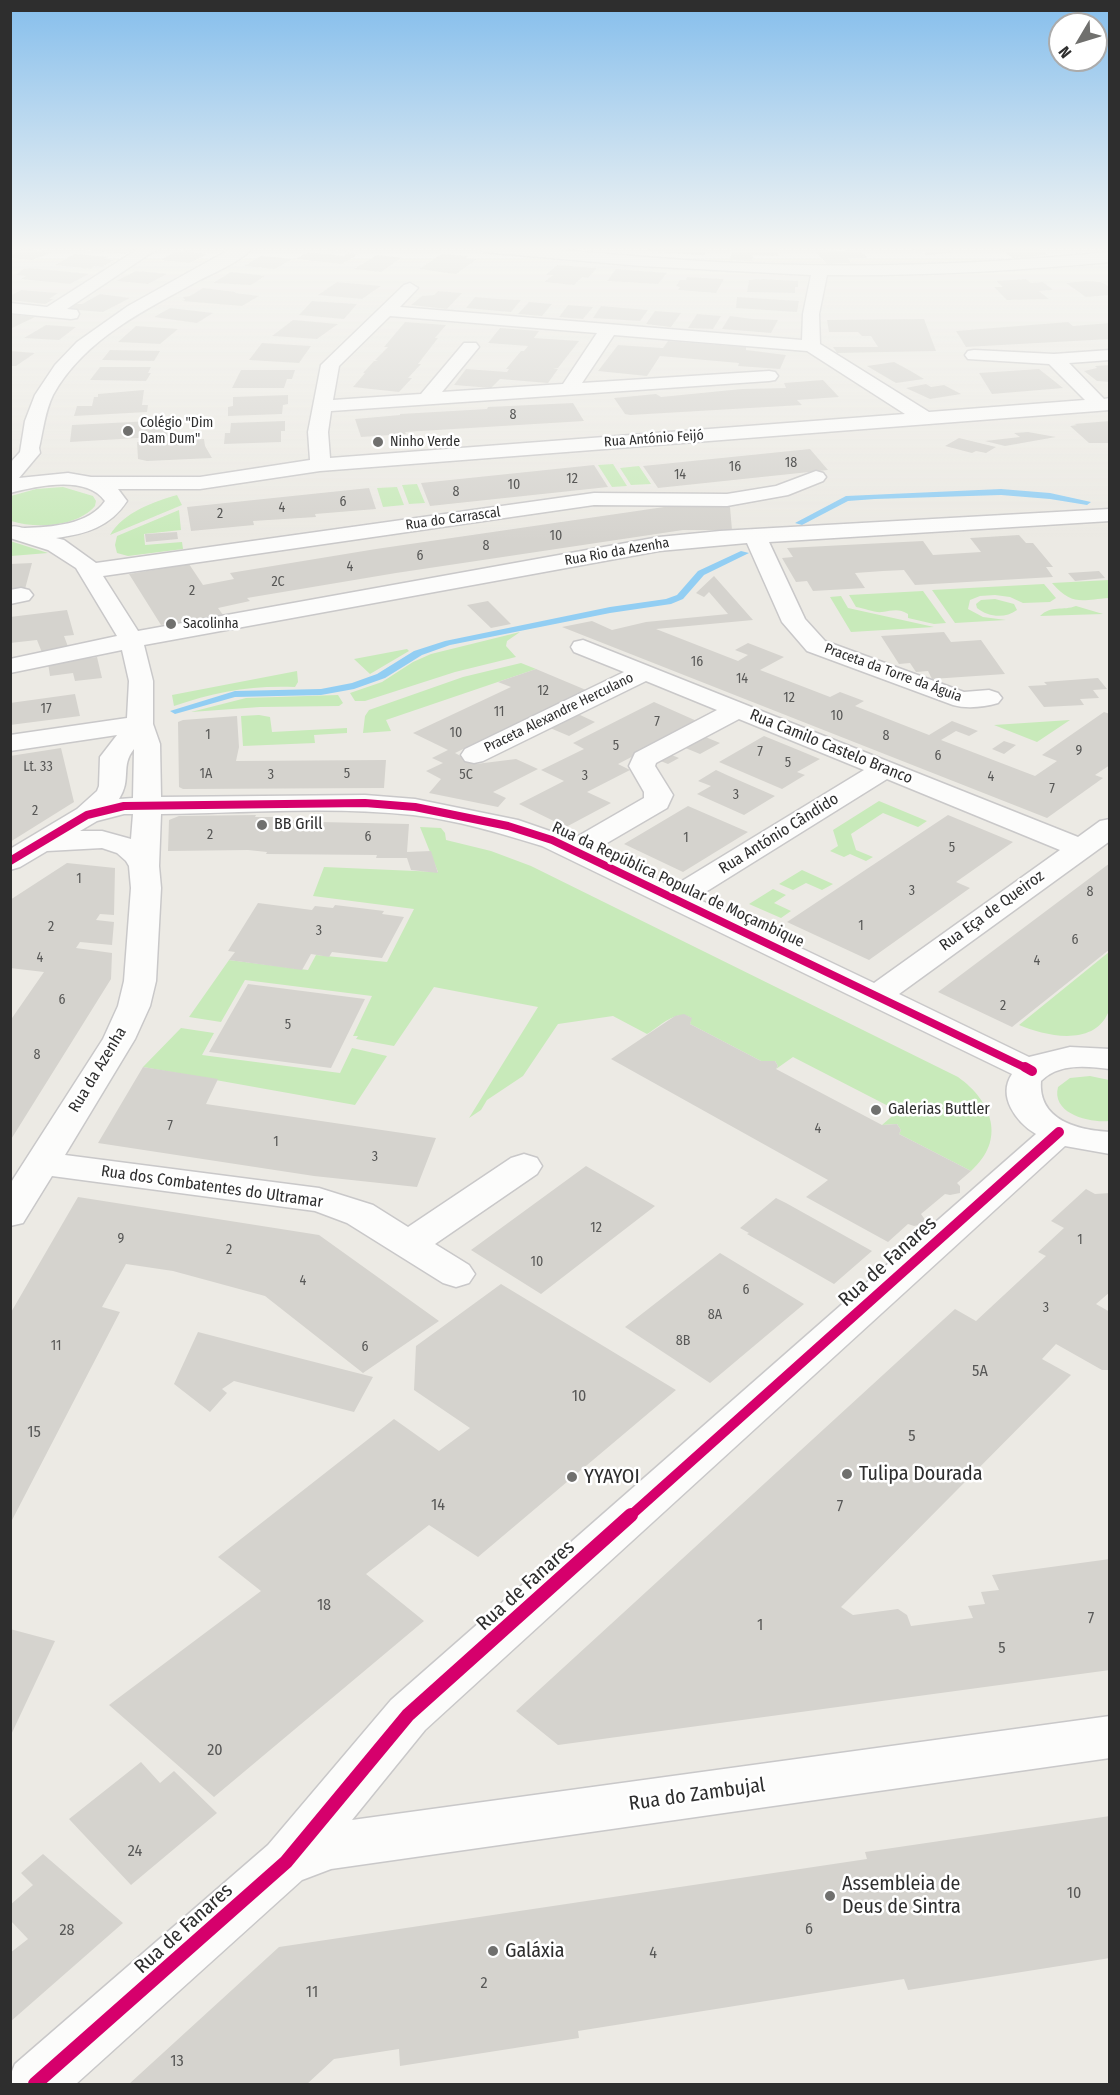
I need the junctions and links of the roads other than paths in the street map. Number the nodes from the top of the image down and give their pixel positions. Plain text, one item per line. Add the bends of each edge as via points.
1 (87, 345) edge
2 (351, 345) edge
3 (598, 345) edge
4 (796, 345) edge
5 (811, 346) joint
6 (470, 347) dead end
7 (974, 355) dead end
8 (1110, 355) edge
9 (1054, 359) junction
10 (769, 376) dead end
11 (568, 390) junction
12 (426, 399) junction
13 (1104, 404) edge
14 (323, 406) junction
15 (925, 418) junction
16 (30, 453) junction
17 (320, 465) junction
18 (10, 476) edge
19 (816, 477) dead end
20 (81, 482) junction
21 (200, 483) junction
22 (10, 487) edge
23 (1110, 516) edge
24 (99, 519) junction
25 (13, 532) edge
26 (755, 536) junction
27 (87, 567) junction
28 (130, 640) junction
29 (583, 646) dead end
30 (10, 666) edge
31 (645, 672) junction
32 (989, 698) dead end
33 (738, 709) junction
34 (140, 724) junction
35 (10, 743) edge
36 (474, 755) dead end
37 (885, 769) junction
38 (147, 805) junction
39 (87, 815) junction
40 (1110, 827) edge
41 (35, 845) junction
42 (1079, 847) junction
43 (574, 850) junction
44 (10, 861) edge
45 (144, 866) junction
46 (673, 899) junction
47 (876, 996) junction
48 (1110, 1059) edge
49 (1032, 1071) junction
50 (1059, 1132) junction
51 (1110, 1143) edge
52 (42, 1163) junction
53 (524, 1166) dead end
54 (10, 1214) edge
55 (409, 1244) junction
56 (456, 1274) dead end
57 (1110, 1737) edge
58 (286, 1862) junction
59 (35, 2085) edge

1 - 16 street via 72,357 44,396
2 - 14 street via 330,365
3 - 11 street
4 - 5 street
5 - 15 street
6 - 12 street
7 - 9 street
8 - 9 street
9 - 13 street
10 - 11 street
11 - 12 street
12 - 14 street
13 - 15 street, Rua António Feijó
14 - 17 street via 318,432
15 - 17 street, Rua António Feijó
16 - 18 street
16 - 20 street
17 - 21 street, Rua António Feijó
19 - 27 street, Rua do Carrascal via 781,491 728,500 594,499
20 - 21 street, Rua António Feijó
20 - 22 street, Rua António Feijó via 34,482
20 - 24 street via 104,487 113,494 116,501 112,510
21 - 24 street, Rua António Feijó
23 - 26 street, Rua Rio da Azenha
24 - 25 street, Rua António Feijó via 49,532
24 - 27 street via 84,544
25 - 27 street via 56,545
26 - 28 street, Rua Rio da Azenha via 649,545
26 - 32 street, Praceta da Torre da Águia via 795,622 816,646 962,700
27 - 28 street, Rua da Azenha
28 - 30 street, Rua Rio da Azenha
28 - 34 street, Rua da Azenha via 141,681
29 - 31 street, Rua Camilo Castelo Branco
31 - 33 street, Rua Camilo Castelo Branco
31 - 36 street, Praceta Alexandre Herculano
33 - 37 street, Rua Camilo Castelo Branco
33 - 43 street via 644,759 642,766 660,795 657,802
34 - 35 street
34 - 38 street, Rua da Azenha via 147,744
34 - 39 street via 113,757 113,786 108,795
37 - 42 street, Rua Camilo Castelo Branco
37 - 46 street, Rua António Cândido
38 - 39 street, Rua da República Popular de Moçambique
38 - 43 street, Rua da República Popular de Moçambique via 365,803 415,807 508,826
38 - 45 street, Rua da Azenha
39 - 41 street
40 - 42 street, Rua Eça de Queiroz
41 - 44 street
41 - 45 street via 75,839 106,840 133,850
42 - 47 street, Rua Eça de Queiroz
43 - 46 street, Rua da República Popular de Moçambique
45 - 52 street, Rua da Azenha via 140,981 134,1006 119,1039
46 - 47 street, Rua da República Popular de Moçambique
47 - 49 street, Rua da República Popular de Moçambique
48 - 49 street via 1072,1056 1049,1061
49 - 50 street via 1023,1085 1025,1102 1038,1118
50 - 51 street via 1090,1142
50 - 58 street, Rua de Fanares via 408,1715
52 - 54 street, Rua da Azenha
52 - 55 street, Rua dos Combatentes do Ultramar via 319,1200 360,1214
53 - 55 street
55 - 56 street, Rua dos Combatentes do Ultramar
57 - 58 street, Rua do Zambujal via 331,1846
58 - 59 street, Rua de Fanares

